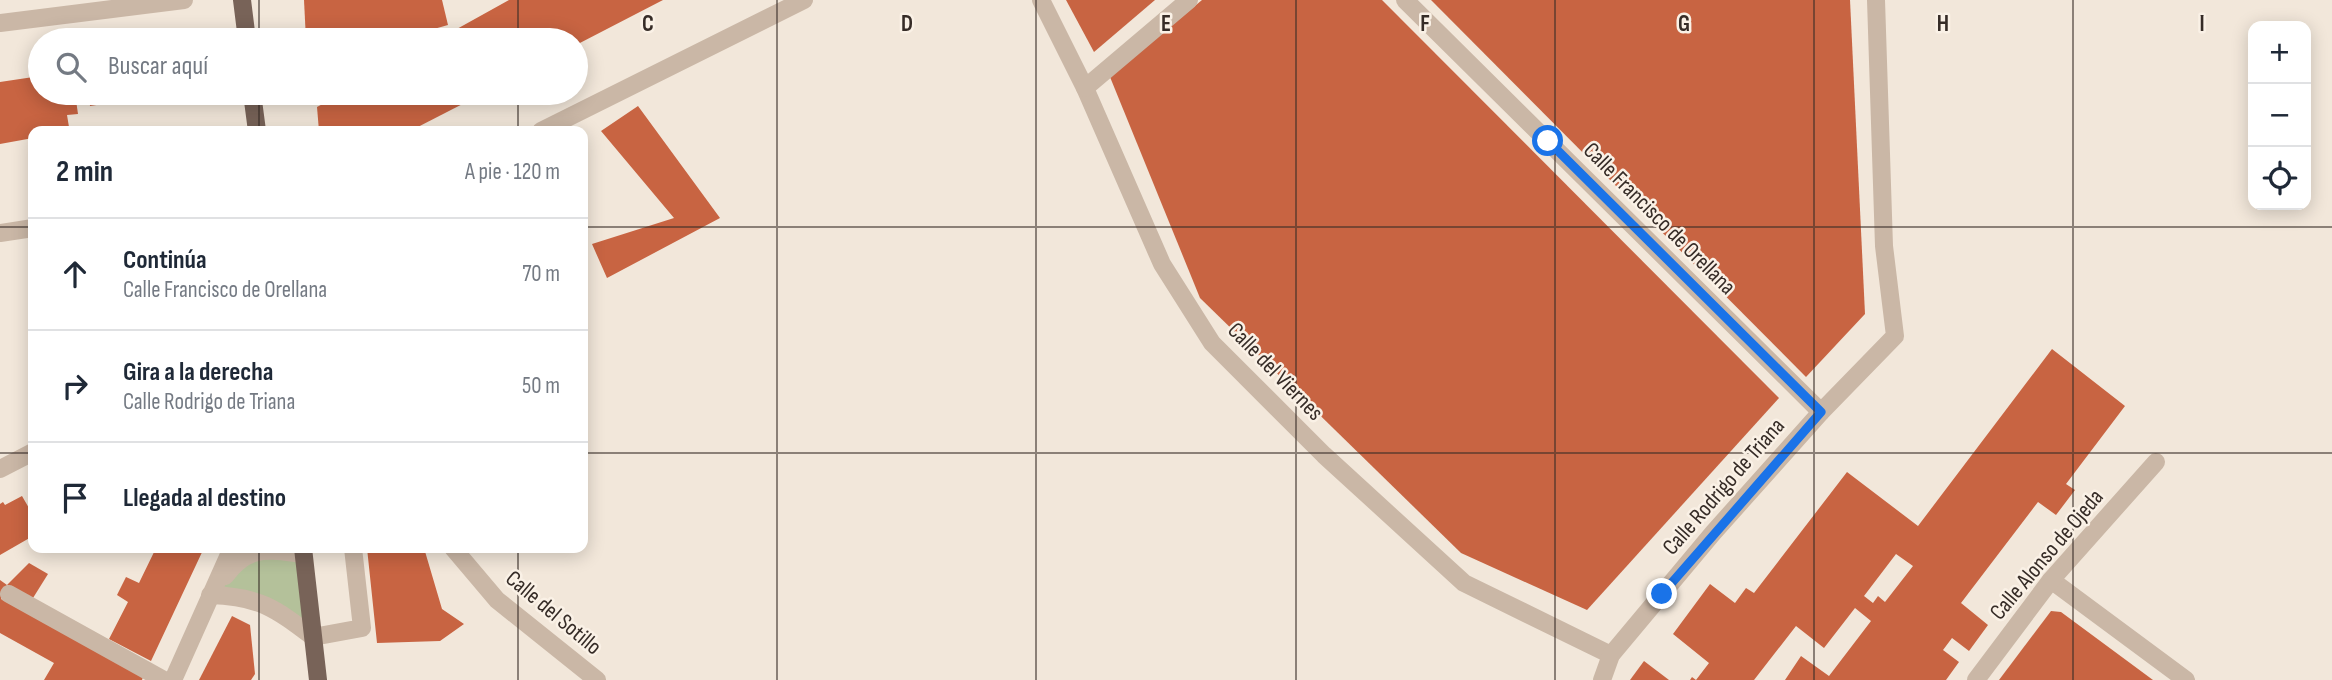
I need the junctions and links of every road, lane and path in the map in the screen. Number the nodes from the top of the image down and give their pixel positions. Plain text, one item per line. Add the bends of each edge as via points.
1 (184, 0) edge
2 (242, 0) edge
3 (804, 0) edge
4 (1041, 0) edge
5 (1189, 0) edge
6 (1405, 0) edge
7 (1876, 0) edge
8 (0, 23) edge
9 (246, 28) edge
10 (1085, 88) junction
11 (254, 105) edge
12 (256, 126) edge
13 (551, 126) edge
14 (28, 229) edge
15 (0, 233) edge
16 (1821, 412) junction
17 (28, 455) edge
18 (2156, 462) dead end
19 (0, 469) edge
20 (230, 553) edge
21 (257, 553) edge
22 (303, 553) edge
23 (354, 553) edge
24 (457, 553) edge
25 (2051, 580) junction
26 (9, 594) dead end
27 (210, 595) junction
28 (313, 636) junction
29 (1611, 655) junction
30 (164, 680) edge
31 (173, 680) edge
32 (318, 680) edge
33 (597, 680) edge
34 (1602, 680) edge
35 (1976, 680) edge
36 (2186, 680) edge

1 - 8 street
2 - 9 main road
3 - 13 street
4 - 10 street, Calle del Viernes
5 - 10 street
6 - 16 street, Calle Francisco de Orellana
7 - 16 street, Calle Rodrigo de Triana via 1884,246 1895,335
10 - 29 street, Calle del Viernes via 1162,264 1212,343 1324,456 1464,583
11 - 12 main road
14 - 15 street
16 - 29 street, Calle Rodrigo de Triana
17 - 19 street
18 - 25 street, Calle Alonso de Ojeda
20 - 27 street
21 - 27 street via 235,563
22 - 28 main road
23 - 28 street via 362,628
24 - 33 street, Calle del Sotillo via 497,600
25 - 35 street, Calle Alonso de Ojeda
25 - 36 street
26 - 30 street
27 - 28 street via 257,600
27 - 31 street
28 - 32 main road
29 - 34 street, Calle Rodrigo de Triana

